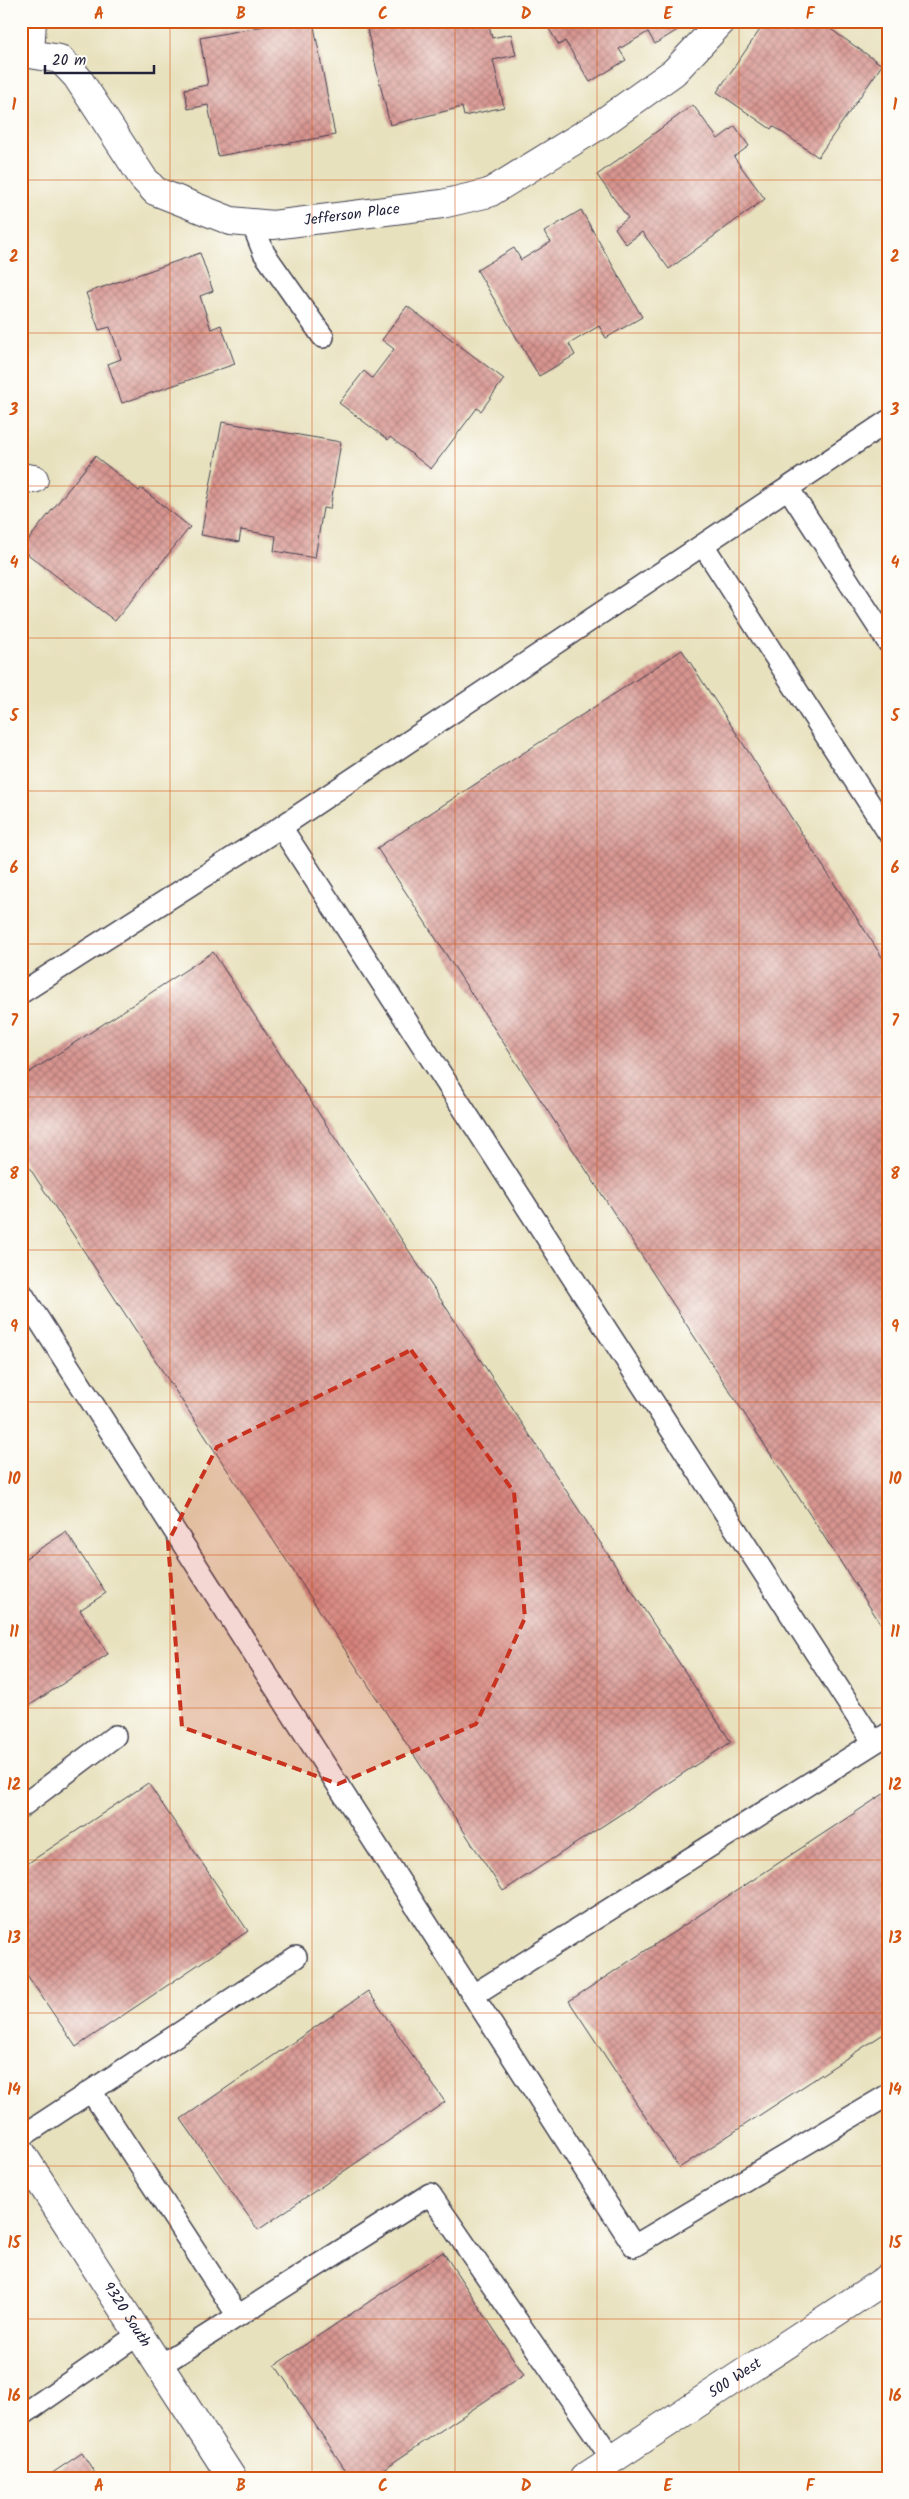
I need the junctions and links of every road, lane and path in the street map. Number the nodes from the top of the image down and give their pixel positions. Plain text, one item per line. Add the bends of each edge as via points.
1 (32, 21) edge
2 (722, 21) edge
3 (26, 54) edge
4 (252, 224) junction
5 (323, 337) dead end
6 (888, 421) edge
7 (788, 488) junction
8 (703, 545) junction
9 (888, 642) edge
10 (281, 827) junction
11 (888, 832) edge
12 (21, 993) edge
13 (21, 1292) edge
14 (115, 1736) dead end
15 (881, 1738) edge
16 (21, 1807) edge
17 (296, 1957) dead end
18 (475, 1994) junction
19 (92, 2091) junction
20 (888, 2095) edge
21 (21, 2137) edge
22 (21, 2152) edge
23 (888, 2278) edge
24 (238, 2316) junction
25 (139, 2334) junction
26 (160, 2366) junction
27 (21, 2416) edge
28 (612, 2459) junction
29 (232, 2478) edge
30 (584, 2478) edge

1 - 3 street, Jefferson Place
2 - 4 street, Jefferson Place via 674,72 601,124 489,193 442,204 273,226
3 - 4 street, Jefferson Place via 60,59 77,77 143,178 155,191 231,221
4 - 5 lane via 264,253
6 - 7 lane
7 - 8 lane
7 - 9 lane
8 - 10 lane
8 - 11 lane
10 - 12 lane
10 - 15 lane
13 - 18 lane
14 - 16 lane
15 - 18 lane
17 - 19 lane
18 - 20 lane via 634,2246
19 - 21 lane
19 - 24 lane
22 - 25 street, 9320 South
23 - 28 street, 500 West
24 - 26 lane
24 - 28 lane via 430,2194
25 - 26 street, 9320 South
25 - 27 lane
26 - 29 street, 9320 South
28 - 30 street, 500 West

